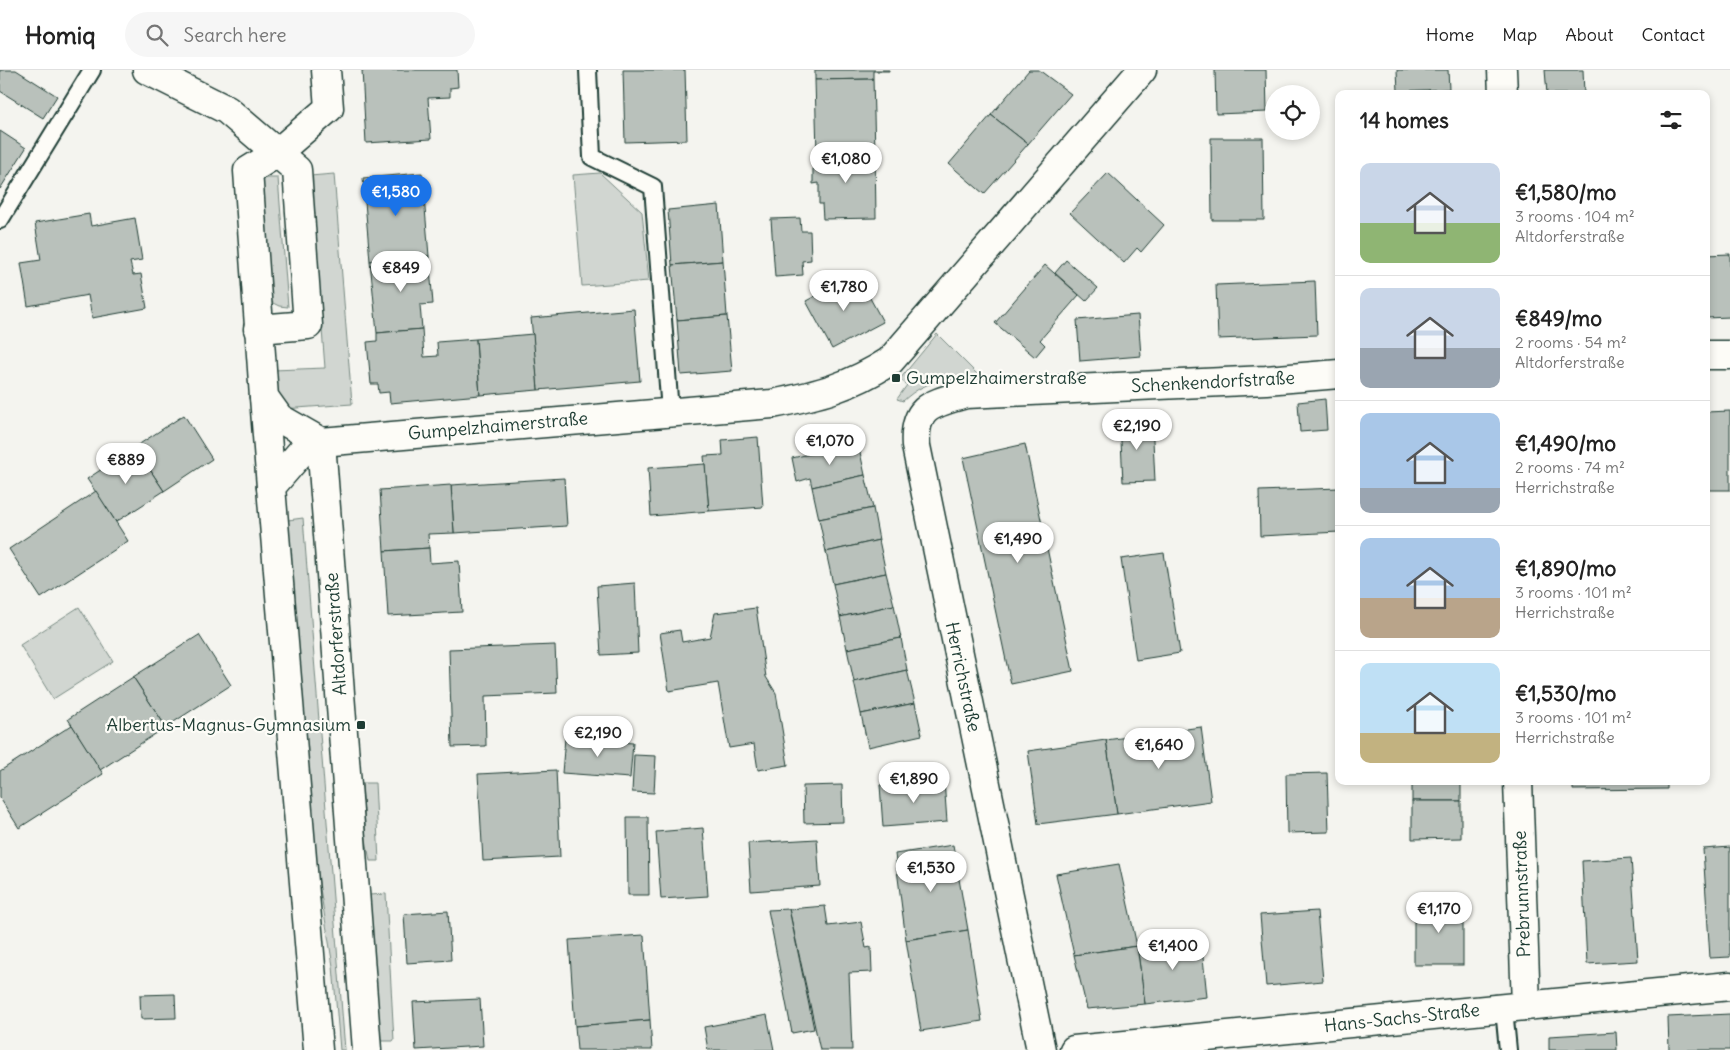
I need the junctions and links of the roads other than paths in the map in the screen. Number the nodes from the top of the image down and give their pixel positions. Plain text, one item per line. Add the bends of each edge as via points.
1 (92, 70) edge
2 (147, 70) edge
3 (326, 70) edge
4 (588, 70) edge
5 (1142, 70) edge
6 (1502, 70) edge
7 (1503, 90) edge
8 (277, 153) junction
9 (0, 220) edge
10 (258, 329) junction
11 (1730, 354) edge
12 (1710, 355) edge
13 (1335, 374) edge
14 (264, 397) junction
15 (670, 412) junction
16 (916, 420) joint
17 (321, 442) junction
18 (271, 487) junction
19 (1518, 785) edge
20 (1730, 986) edge
21 (1515, 1007) junction
22 (318, 1050) edge
23 (367, 1050) edge
24 (1041, 1050) edge
25 (1074, 1050) edge
26 (1508, 1050) edge

1 - 9 lane
2 - 8 street via 227,110
3 - 8 street via 329,108
4 - 15 lane via 592,157 653,187
5 - 15 street, Gumpelzhaimerstraße via 890,361 864,378 820,395 772,404
6 - 7 street
8 - 10 street via 248,171
8 - 10 street via 297,170 308,325
10 - 14 street
11 - 12 street
13 - 16 street, Schenkendorfstraße via 966,394 927,408
14 - 17 street via 279,418
14 - 18 street
15 - 17 street, Gumpelzhaimerstraße
16 - 24 street, Herrichstraße via 916,446
17 - 18 street, Gumpelzhaimerstraße via 302,450
17 - 23 street, Altdorferstraße
18 - 22 street
19 - 21 street, Prebrunnstraße
20 - 21 street, Hans-Sachs-Straße
21 - 25 street, Hans-Sachs-Straße
21 - 26 lane

